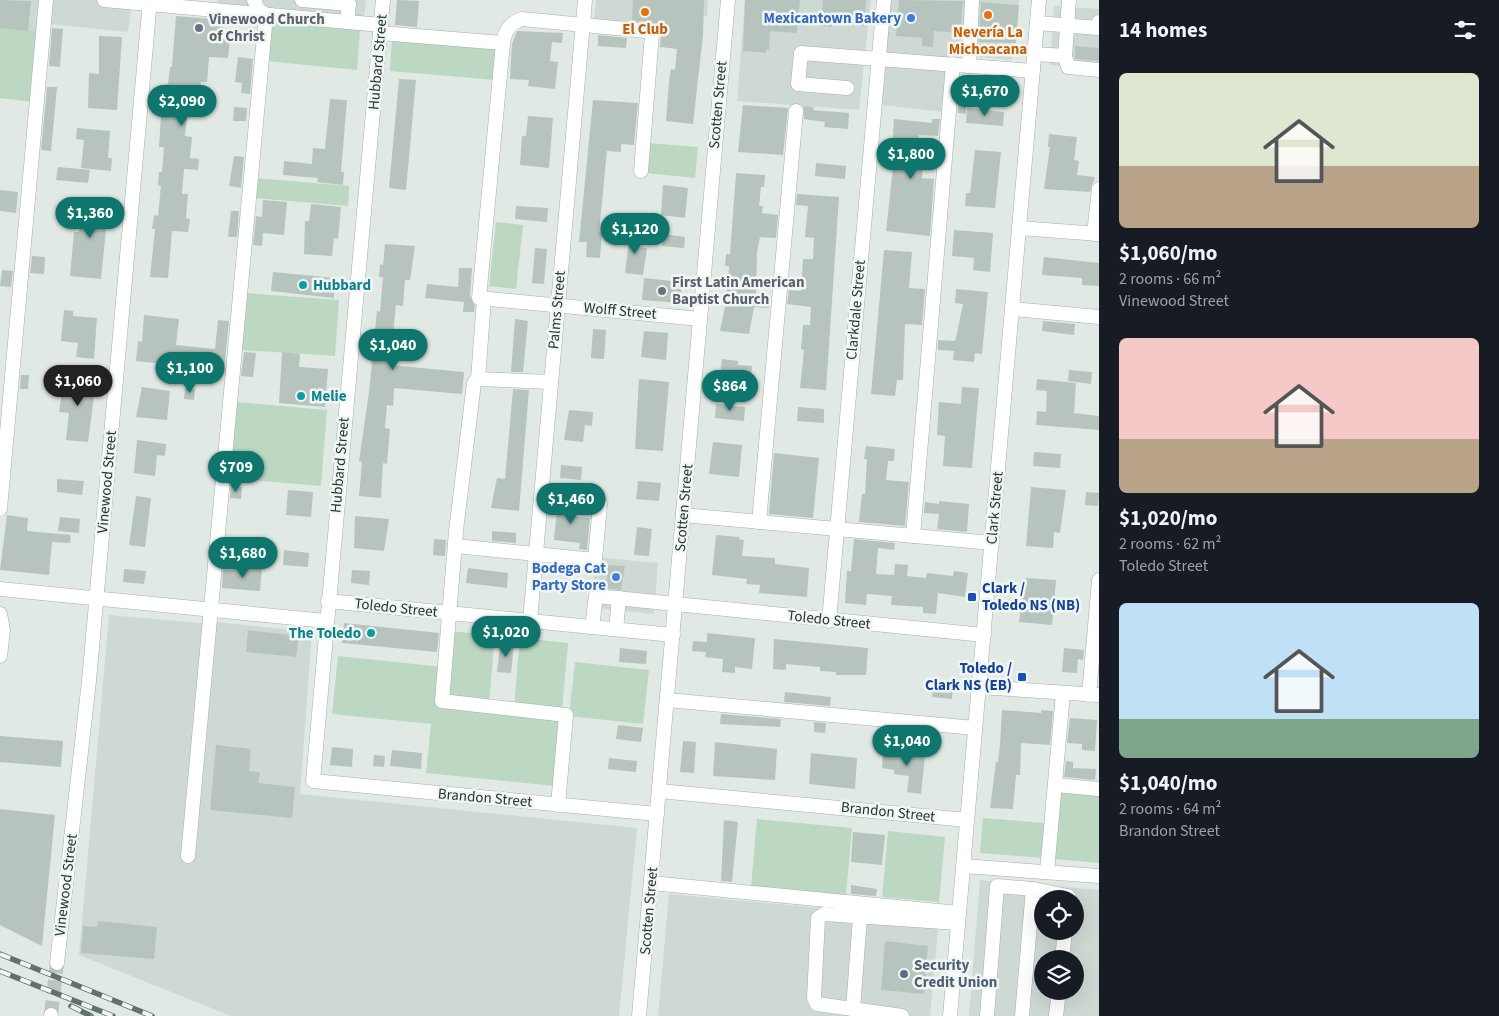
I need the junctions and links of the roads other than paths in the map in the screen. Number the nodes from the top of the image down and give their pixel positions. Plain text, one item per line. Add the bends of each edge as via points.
1 (46, 0) edge
2 (104, 0) edge
3 (254, 0) edge
4 (302, 0) edge
5 (383, 0) edge
6 (585, 0) edge
7 (728, 0) edge
8 (884, 0) edge
9 (972, 0) edge
10 (1039, 0) edge
11 (1069, 0) edge
12 (319, 1) edge
13 (150, 2) edge
14 (235, 6) edge
15 (266, 14) junction
16 (347, 22) junction
17 (1099, 22) edge
18 (1037, 23) junction
19 (583, 26) junction
20 (1067, 26) junction
21 (381, 29) junction
22 (503, 43) junction
23 (1035, 54) junction
24 (1065, 56) junction
25 (879, 58) junction
26 (953, 64) junction
27 (969, 66) junction
28 (1099, 70) edge
29 (1033, 71) junction
30 (847, 88) dead end
31 (796, 111) dead end
32 (641, 171) dead end
33 (1099, 189) edge
34 (1020, 228) junction
35 (1096, 234) edge
36 (482, 298) junction
37 (558, 305) junction
38 (1013, 309) junction
39 (1099, 317) edge
40 (700, 319) junction
41 (478, 379) junction
42 (551, 382) junction
43 (600, 504) dead end
44 (0, 509) edge
45 (683, 515) junction
46 (759, 522) junction
47 (837, 529) junction
48 (913, 536) junction
49 (992, 543) junction
50 (455, 546) junction
51 (536, 554) junction
52 (1099, 580) edge
53 (0, 589) edge
54 (97, 598) junction
55 (619, 598) junction
56 (328, 601) junction
57 (675, 604) junction
58 (211, 610) junction
59 (449, 613) junction
60 (0, 614) edge
61 (326, 621) junction
62 (530, 621) junction
63 (829, 621) junction
64 (592, 627) junction
65 (616, 629) junction
66 (673, 635) junction
67 (984, 635) junction
68 (0, 656) edge
69 (979, 687) junction
70 (1063, 693) junction
71 (1094, 695) edge
72 (668, 700) junction
73 (976, 728) junction
74 (313, 782) joint
75 (1055, 785) junction
76 (1099, 789) edge
77 (659, 790) junction
78 (558, 805) junction
79 (657, 814) junction
80 (967, 820) junction
81 (188, 856) dead end
82 (963, 866) junction
83 (1046, 872) junction
84 (1099, 876) edge
85 (651, 883) junction
86 (1033, 889) junction
87 (1038, 890) edge
88 (860, 917) junction
89 (959, 918) junction
90 (57, 963) tunnel mouth
91 (1058, 1000) edge
92 (853, 1009) junction
93 (640, 1016) edge
94 (902, 1016) edge
95 (950, 1016) edge
96 (987, 1016) edge
97 (1022, 1016) edge
98 (1056, 1016) edge

1 - 44 street
2 - 13 street
3 - 15 street
4 - 12 street
5 - 21 street, Hubbard Street
6 - 19 street, Palms Street
7 - 40 street, Scotten Street
8 - 25 street, Clarkdale Street
9 - 27 street
10 - 18 street, Clark Street
11 - 20 street
12 - 16 street via 349,4
13 - 14 street
13 - 54 street, Vinewood Street
14 - 15 street
15 - 16 street
15 - 58 street
16 - 21 street
17 - 20 street via 1098,28
18 - 20 street
18 - 23 street, Clark Street
19 - 22 street via 522,19 512,22
19 - 32 street via 652,34
19 - 37 street, Palms Street
20 - 24 street
21 - 22 street
21 - 56 street, Hubbard Street
22 - 36 street
23 - 24 street
23 - 29 street, Clark Street
24 - 28 street via 1068,67
25 - 26 street
25 - 30 street via 801,53 798,84
25 - 47 street, Clarkdale Street
26 - 27 street
26 - 48 street
27 - 29 street
29 - 34 street, Clark Street
31 - 46 street
33 - 35 street
34 - 35 street
34 - 38 street, Clark Street
36 - 37 street, Wolff Street
36 - 41 street
37 - 40 street, Wolff Street
37 - 42 street, Palms Street
38 - 39 street
38 - 49 street, Clark Street
40 - 45 street, Scotten Street
41 - 42 street
41 - 50 street via 474,383
42 - 51 street, Palms Street
43 - 51 street via 595,560
45 - 46 street
45 - 57 street, Scotten Street
46 - 47 street
47 - 48 street
47 - 63 street, Clarkdale Street
48 - 49 street
49 - 67 street, Clark Street
50 - 51 street
50 - 59 street
51 - 62 street, Palms Street
52 - 71 street
53 - 54 street
54 - 58 street
54 - 90 street, Vinewood Street
55 - 57 street, Toledo Street
55 - 64 street, Toledo Street via 596,596
55 - 65 street
56 - 59 street, Toledo Street
56 - 61 street, Hubbard Street
57 - 63 street, Toledo Street
57 - 66 street, Scotten Street
58 - 61 street
58 - 81 street
59 - 62 street, Toledo Street
59 - 78 street via 442,701 566,715
60 - 68 street via 3,630
61 - 74 street, Hubbard Street
62 - 64 street, Toledo Street
63 - 67 street, Toledo Street
64 - 65 street, Toledo Street
65 - 66 street, Toledo Street
66 - 72 street, Scotten Street
67 - 69 street, Clark Street
69 - 70 street
69 - 73 street, Clark Street
70 - 71 street
70 - 75 street
72 - 73 street
72 - 77 street, Scotten Street
73 - 80 street, Clark Street
74 - 78 street, Brandon Street
75 - 76 street
75 - 83 street
77 - 79 street, Scotten Street
77 - 80 street, Brandon Street
78 - 79 street, Brandon Street
79 - 85 street, Scotten Street
80 - 82 street, Clark Street
82 - 83 street
82 - 89 street, Clark Street
83 - 84 street
85 - 89 street
85 - 93 street, Scotten Street
86 - 87 street
86 - 96 street via 997,886
86 - 97 street
88 - 89 street
88 - 92 street
88 - 92 street via 824,914 818,918 816,1004
89 - 95 street, Clark Street
91 - 98 street
92 - 94 street

